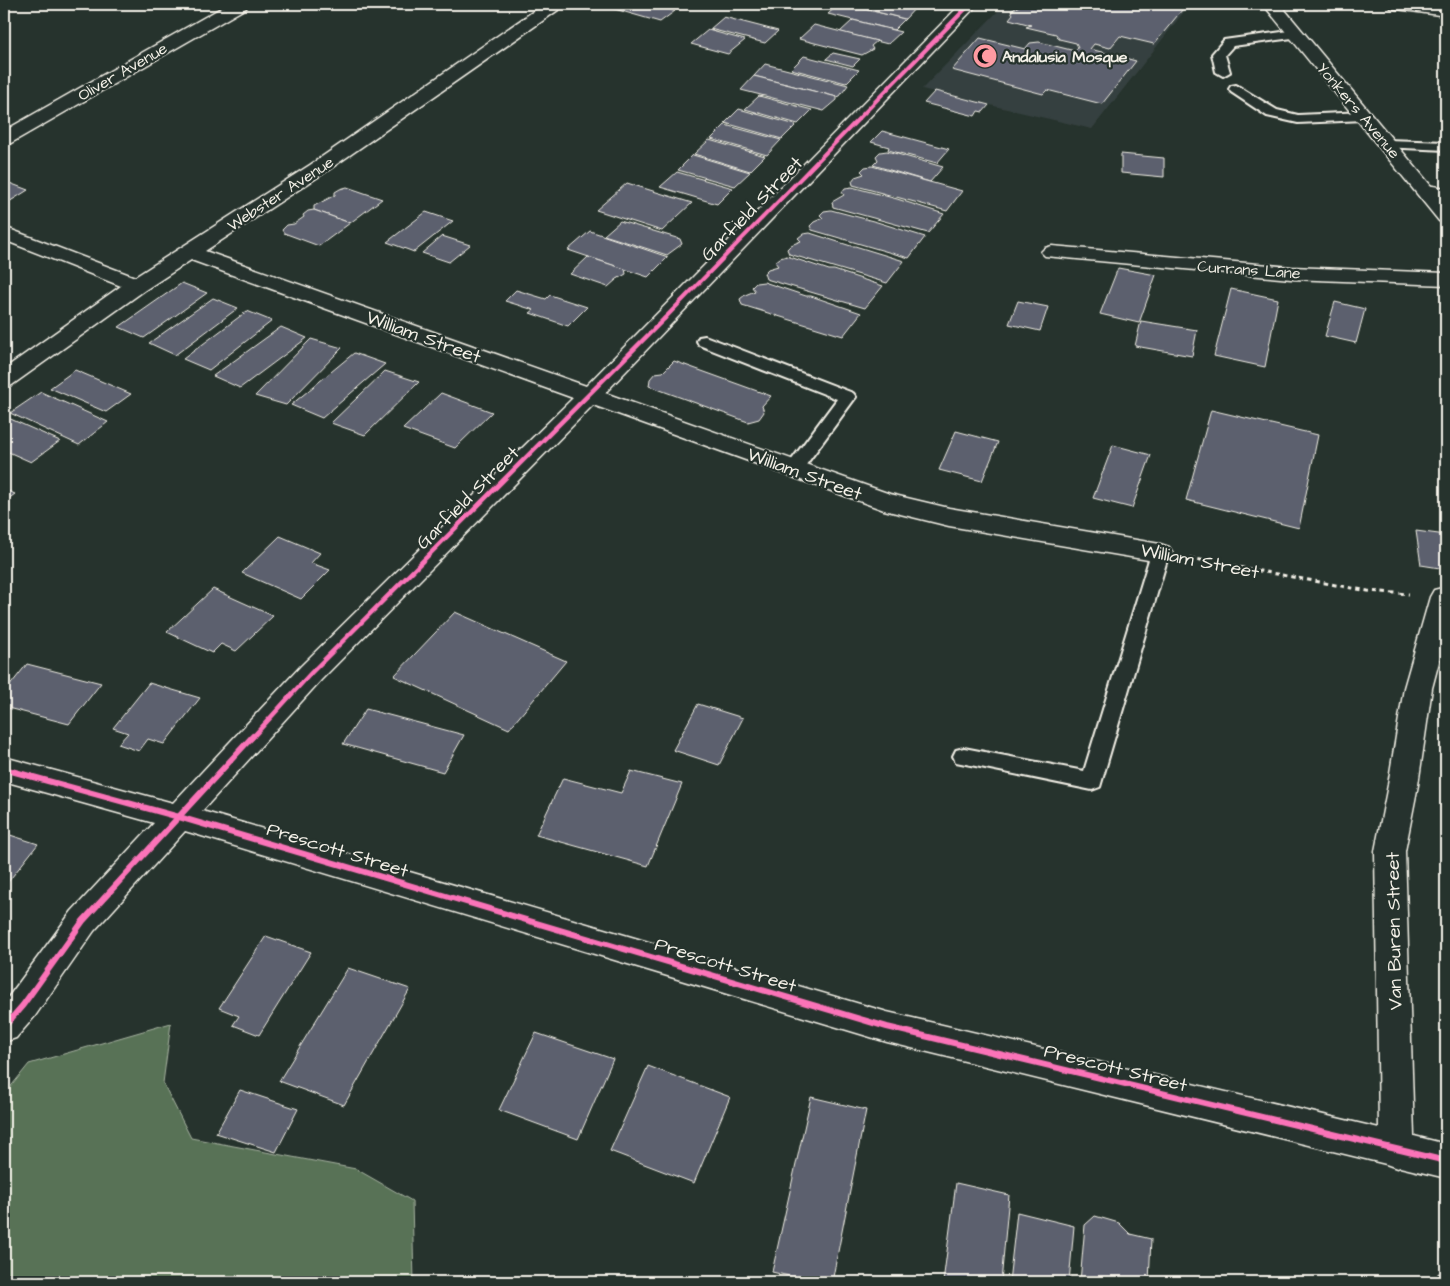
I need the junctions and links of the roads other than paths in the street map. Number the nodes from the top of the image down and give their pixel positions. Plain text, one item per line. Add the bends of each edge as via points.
1 (240, 4) edge
2 (556, 4) edge
3 (970, 4) edge
4 (1271, 4) edge
5 (1397, 4) edge
6 (1446, 10) edge
7 (1296, 34) junction
8 (1223, 72) dead end
9 (1236, 89) dead end
10 (1364, 116) junction
11 (4, 138) edge
12 (1387, 144) junction
13 (1446, 146) edge
14 (1426, 191) junction
15 (1446, 194) edge
16 (1446, 217) edge
17 (4, 233) edge
18 (189, 252) junction
19 (1052, 252) dead end
20 (1446, 279) edge
21 (137, 285) junction
22 (705, 341) dead end
23 (4, 380) edge
24 (589, 396) junction
25 (794, 469) junction
26 (1160, 552) joint
27 (1445, 597) edge
28 (964, 756) dead end
29 (4, 769) edge
30 (179, 817) junction
31 (4, 1027) edge
32 (1397, 1151) junction
33 (1446, 1161) edge

1 - 11 street, Oliver Avenue
2 - 18 street, Webster Avenue via 317,169
3 - 24 street, Garfield Street
4 - 7 street, Yonkers Avenue
5 - 6 street
7 - 8 lane via 1229,43 1218,54
7 - 10 street, Yonkers Avenue
9 - 10 lane via 1272,113 1298,119
10 - 12 street, Yonkers Avenue
12 - 13 lane
12 - 14 street, Yonkers Avenue
14 - 15 street
14 - 16 street, Yonkers Avenue
17 - 21 street
18 - 21 street, Webster Avenue
18 - 24 street, William Street
19 - 20 street, Currans Lane via 1291,273
21 - 23 street, Webster Avenue
22 - 25 lane via 847,397
24 - 25 street, William Street
24 - 30 street, Garfield Street via 311,673
25 - 26 street, William Street via 884,501 949,517
26 - 28 lane via 1092,780
27 - 32 street, Van Buren Street via 1418,688 1390,850
29 - 30 street, Prescott Street
30 - 31 street, Garfield Street via 83,921
30 - 32 street, Prescott Street via 887,1027
32 - 33 street, Prescott Street

